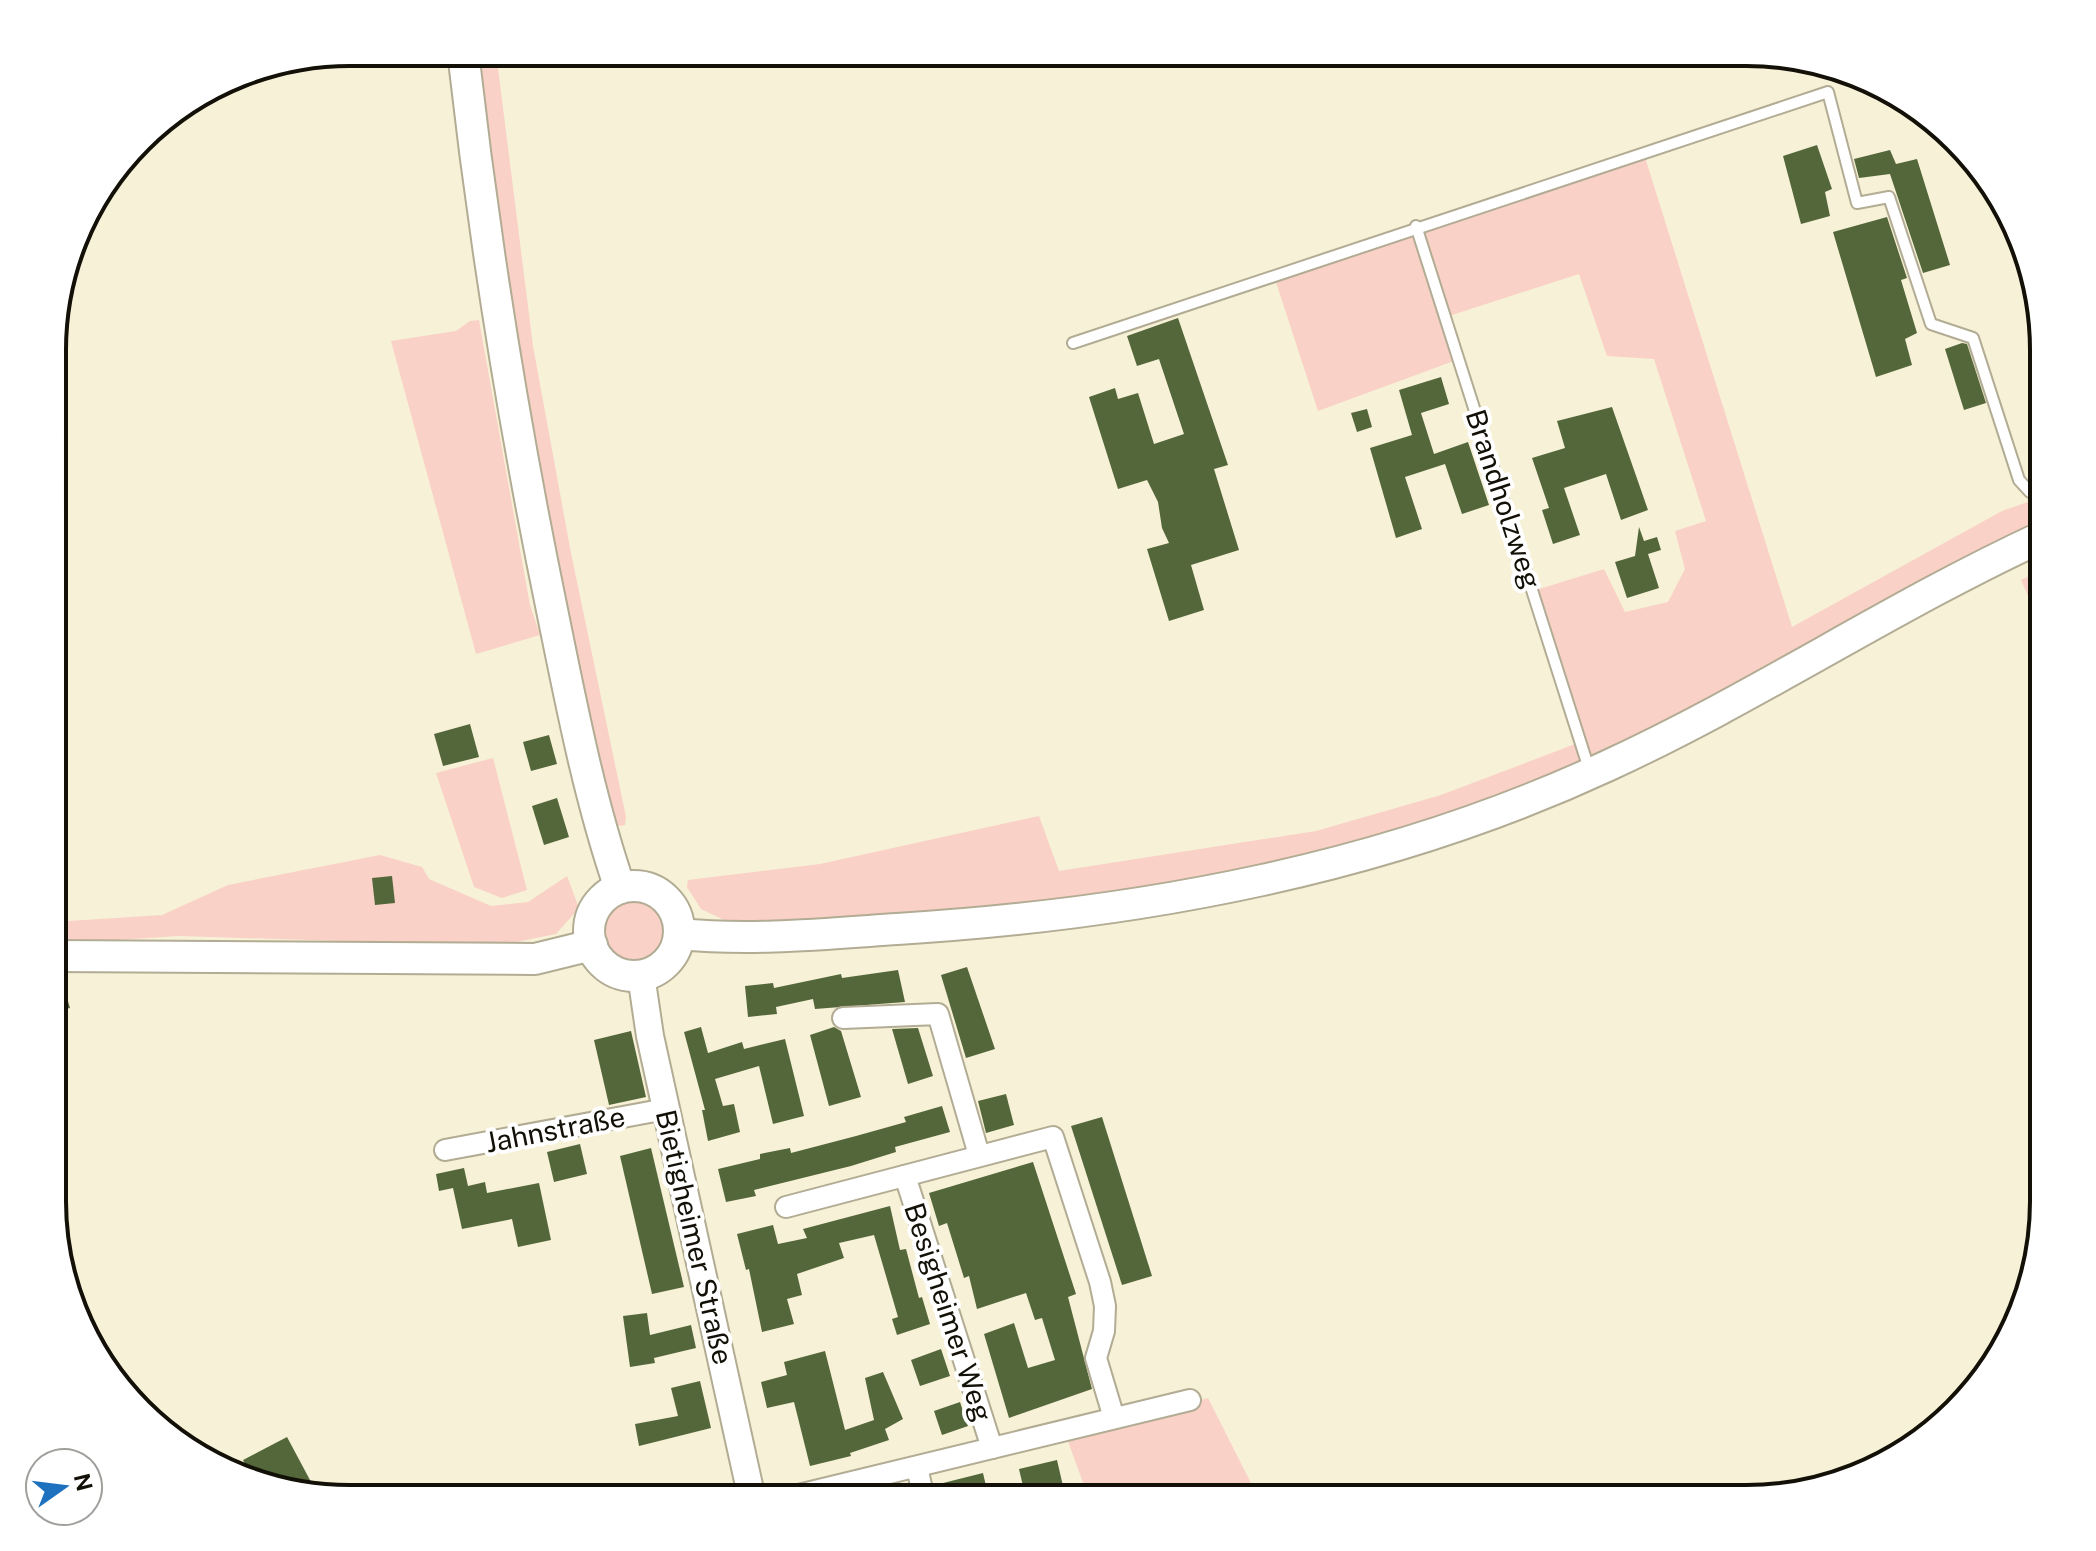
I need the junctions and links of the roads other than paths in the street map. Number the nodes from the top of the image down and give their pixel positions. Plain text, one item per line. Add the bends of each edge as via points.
1 (465, 66) edge
2 (1416, 226) junction
3 (1073, 343) dead end
4 (2029, 491) edge
5 (2029, 543) edge
6 (1591, 774) junction
7 (620, 888) junction
8 (679, 934) junction
9 (592, 945) junction
10 (67, 956) edge
11 (641, 975) junction
12 (843, 1018) dead end
13 (666, 1109) junction
14 (445, 1150) dead end
15 (979, 1155) junction
16 (905, 1176) junction
17 (786, 1207) dead end
18 (1190, 1400) dead end
19 (1114, 1418) junction
20 (992, 1448) junction
21 (917, 1467) junction
22 (749, 1484) edge
23 (844, 1484) edge
24 (921, 1484) edge

1 - 7 main road via 503,355 527,486 605,847
2 - 3 lane
2 - 4 lane via 1828,92 1857,203 1889,197 1931,324 1973,338 2019,480
2 - 6 lane, Brandholzweg
5 - 6 main road via 1904,604
6 - 8 main road via 1451,830 1328,865 1173,899 949,926 773,936
7 - 8 main road via 658,892 672,905
7 - 9 main road via 596,906 589,930
8 - 11 main road via 670,959
9 - 10 main road via 535,959
9 - 11 main road via 613,971
11 - 13 street, Bietigheimer Straße
12 - 15 street via 938,1014
13 - 14 street, Jahnstraße
13 - 22 street, Bietigheimer Straße
15 - 16 street
15 - 19 street via 1053,1137 1100,1282 1105,1319 1096,1358
16 - 17 street
16 - 20 street, Besigheimer Weg
18 - 19 street
19 - 20 street
20 - 21 street
21 - 23 street
21 - 24 street

